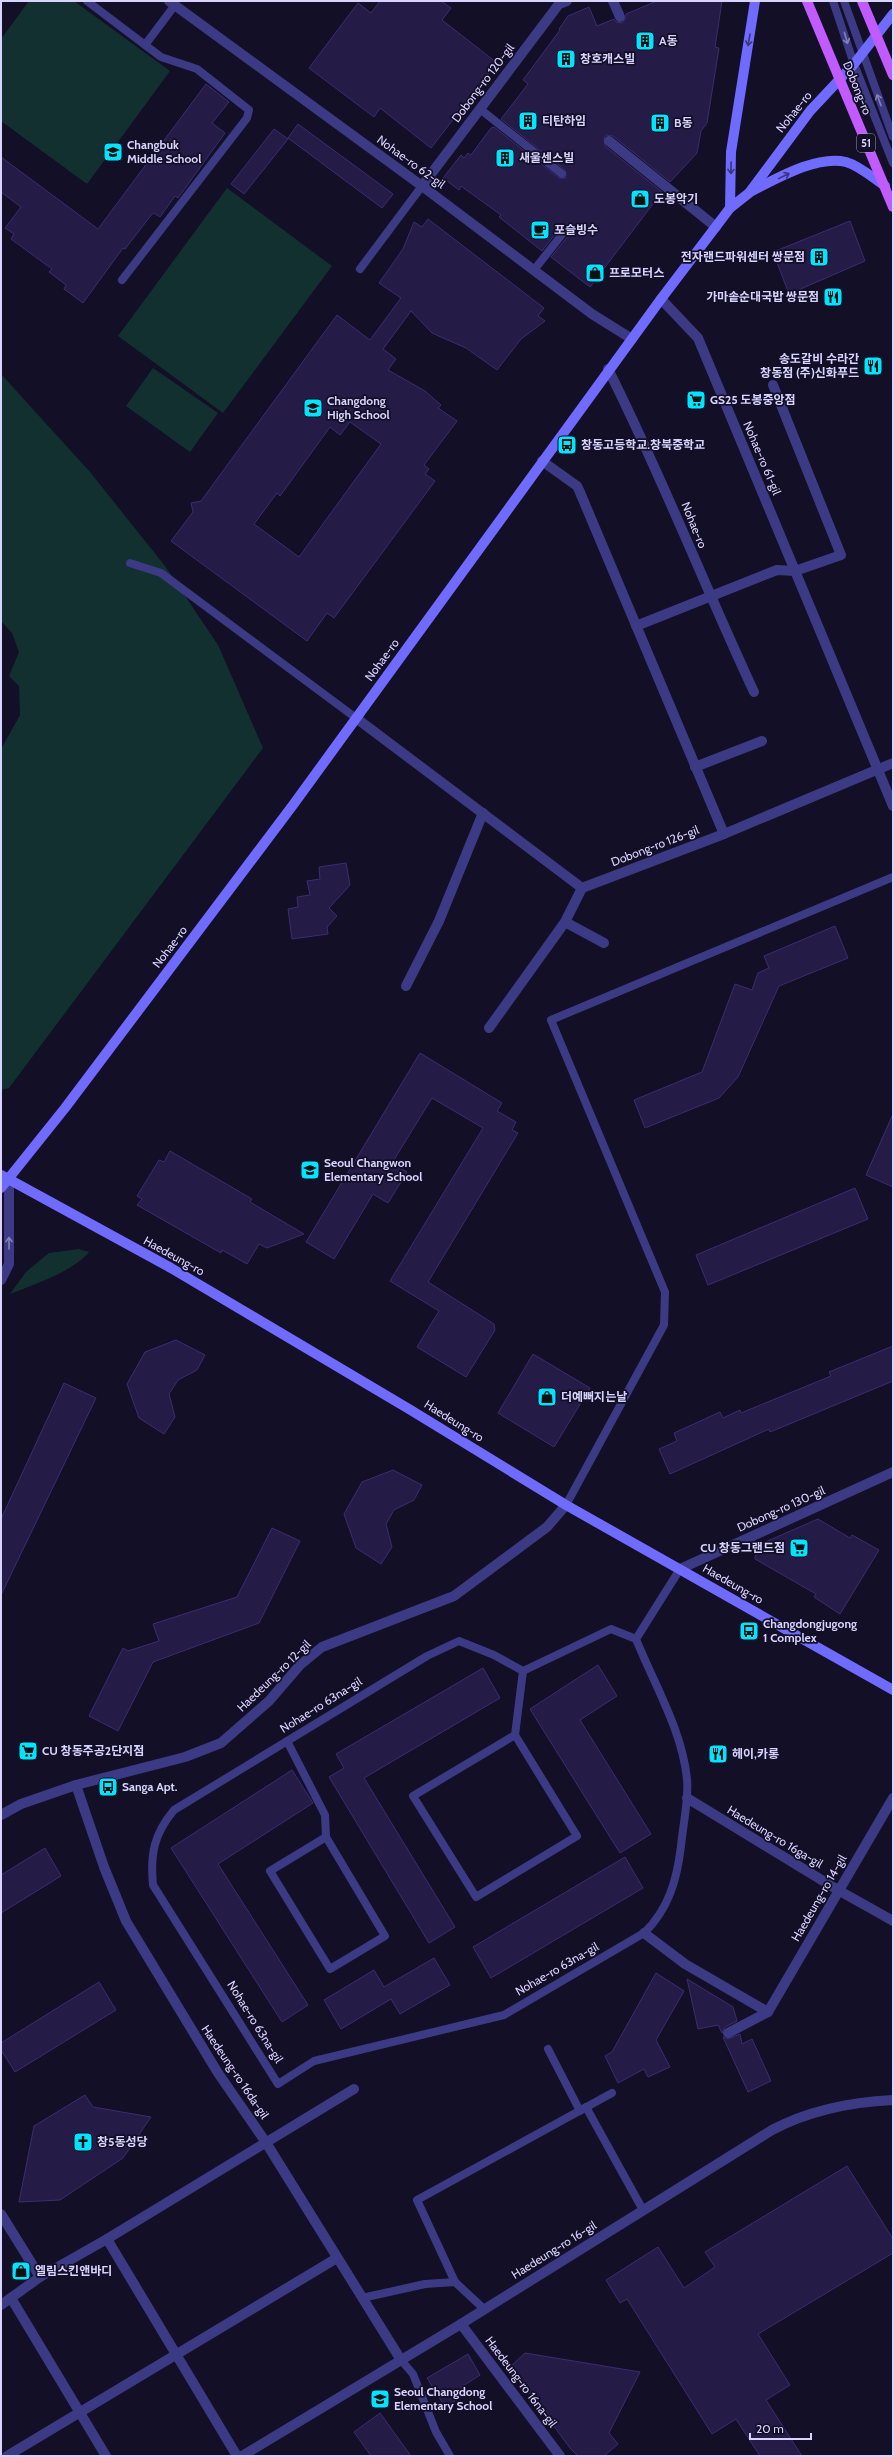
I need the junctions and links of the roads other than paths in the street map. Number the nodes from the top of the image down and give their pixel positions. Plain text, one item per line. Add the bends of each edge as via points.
1 (87, 1) edge
2 (613, 1) edge
3 (755, 1) edge
4 (807, 1) edge
5 (833, 1) edge
6 (844, 1) edge
7 (862, 1) edge
8 (174, 2) edge
9 (560, 2) edge
10 (893, 14) edge
11 (620, 17) dead end
12 (877, 34) junction
13 (145, 45) junction
14 (862, 53) junction
15 (854, 64) junction
16 (893, 75) edge
17 (840, 80) junction
18 (480, 109) junction
19 (893, 137) edge
20 (609, 141) dead end
21 (893, 163) edge
22 (562, 174) dead end
23 (422, 186) junction
24 (885, 186) junction
25 (749, 192) junction
26 (893, 206) edge
27 (730, 208) junction
28 (716, 226) junction
29 (564, 232) dead end
30 (360, 269) dead end
31 (534, 270) junction
32 (122, 280) dead end
33 (661, 299) junction
34 (632, 339) junction
35 (608, 369) junction
36 (773, 385) dead end
37 (542, 461) junction
38 (130, 564) dead end
39 (795, 571) junction
40 (710, 597) junction
41 (636, 626) junction
42 (754, 692) dead end
43 (356, 718) junction
44 (762, 741) dead end
45 (893, 763) edge
46 (695, 767) junction
47 (878, 769) junction
48 (893, 806) edge
49 (483, 813) junction
50 (724, 834) junction
51 (893, 877) edge
52 (582, 888) junction
53 (565, 922) junction
54 (604, 943) dead end
55 (406, 986) dead end
56 (489, 1028) dead end
57 (5, 1178) edge
58 (1, 1188) edge
59 (1, 1280) edge
60 (893, 1472) edge
61 (566, 1505) junction
62 (680, 1569) junction
63 (636, 1638) junction
64 (523, 1671) junction
65 (893, 1690) edge
66 (515, 1735) junction
67 (287, 1742) junction
68 (76, 1785) junction
69 (686, 1798) junction
70 (893, 1798) edge
71 (1, 1815) edge
72 (326, 1837) junction
73 (838, 1890) junction
74 (893, 1921) edge
75 (644, 1933) junction
76 (768, 2012) junction
77 (728, 2033) dead end
78 (548, 2049) dead end
79 (354, 2089) dead end
80 (612, 2093) dead end
81 (893, 2100) edge
82 (583, 2109) junction
83 (265, 2141) junction
84 (643, 2210) junction
85 (1, 2214) edge
86 (107, 2239) junction
87 (337, 2258) junction
88 (40, 2277) junction
89 (455, 2282) junction
90 (11, 2298) junction
91 (362, 2298) junction
92 (1, 2305) edge
93 (484, 2309) junction
94 (461, 2324) junction
95 (176, 2356) junction
96 (401, 2360) junction
97 (80, 2413) junction
98 (7, 2456) edge
99 (106, 2456) edge
100 (237, 2456) edge
101 (242, 2456) edge
102 (450, 2456) edge
103 (560, 2456) edge

1 - 13 lane
2 - 11 street
3 -> 27 main road via 731,152
4 - 17 main road, Dobong-ro / 51
5 -> 15 lane
6 - 14 lane
7 - 12 main road
8 - 13 lane
8 - 23 street, Nohae-ro 62-gil
9 - 18 street, Dobong-ro 120-gil
10 - 12 main road, Nohae-ro
12 - 14 main road, Nohae-ro
12 - 16 main road
13 - 32 lane via 166,60 197,69 250,112
14 - 15 main road, Nohae-ro
19 -> 14 lane
15 - 17 main road, Nohae-ro
15 - 21 lane
17 - 24 main road, Dobong-ro / 51
17 - 25 main road, Nohae-ro via 810,111
18 - 22 lane
18 - 23 street, Dobong-ro 120-gil
20 - 28 street
23 - 30 lane
23 - 31 street, Nohae-ro 62-gil
25 -> 24 main road via 801,168 837,162 846,162 863,170
24 - 26 main road, Dobong-ro / 51
25 - 27 main road, Nohae-ro
27 - 28 main road, Nohae-ro
28 - 33 main road, Nohae-ro
29 - 31 lane
31 - 34 street, Nohae-ro 62-gil via 592,314
33 - 34 main road, Nohae-ro
33 - 39 street, Nohae-ro 61-gil via 698,338
34 - 35 main road, Nohae-ro
35 - 37 main road, Nohae-ro
35 - 40 street, Nohae-ro via 656,468
36 - 39 street via 841,555
37 - 41 street via 577,486
37 - 43 main road, Nohae-ro
38 - 43 lane via 161,572
39 - 40 street via 777,570
39 - 47 street, Nohae-ro 61-gil
40 - 41 street
40 - 42 street, Nohae-ro
41 - 46 street
43 - 49 street
43 - 57 main road, Nohae-ro
44 - 46 street
45 - 47 street, Dobong-ro 126-gil
46 - 50 street
47 - 48 street, Nohae-ro 61-gil
47 - 50 street, Dobong-ro 126-gil
49 - 52 street
49 - 55 street via 439,920
50 - 52 street, Dobong-ro 126-gil
51 - 61 lane via 551,1020 665,1292 664,1325
52 - 53 street
53 - 54 street
53 - 56 street
57 - 58 main road, Nohae-ro
59 -> 57 street via 9,1264
57 - 61 main road, Haedeung-ro via 171,1268
60 - 62 street, Dobong-ro 130-gil
61 - 62 main road, Haedeung-ro
61 - 68 street, Haedeung-ro 12-gil via 547,1527 454,1596 322,1647 300,1666 269,1701 221,1743 186,1757
62 - 63 lane
62 - 65 main road, Haedeung-ro
63 - 64 lane via 611,1629
63 - 69 lane, Nohae-ro 63na-gil via 673,1723 687,1780
64 - 66 lane
64 - 67 lane, Nohae-ro 63na-gil via 494,1655 459,1641 427,1656
66 - 66 lane via 413,1796 476,1898 577,1836
67 - 72 lane via 325,1814
67 - 75 lane, Nohae-ro 63na-gil via 174,1810 160,1826 150,1862 153,1885 278,2084 314,2061 504,2015
68 - 71 street, Haedeung-ro 12-gil via 21,1804
68 - 83 street, Haedeung-ro 16da-gil via 126,1922 218,2073
69 - 73 street, Haedeung-ro 16ga-gil
69 - 75 lane, Nohae-ro 63na-gil via 678,1868 671,1893 662,1912
70 - 73 street, Haedeung-ro 14-gil
72 - 72 lane via 270,1871 330,1969 385,1936
73 - 74 street, Haedeung-ro 16ga-gil
73 - 76 street, Haedeung-ro 14-gil
75 - 76 street via 685,1964
76 - 77 street
78 - 82 lane
79 - 83 street
80 - 82 lane
81 - 84 street, Haedeung-ro 16-gil via 833,2108 790,2120
82 - 84 lane
82 - 89 lane via 417,2200
83 - 86 street
83 - 87 street, Haedeung-ro 16da-gil
84 - 93 street, Haedeung-ro 16-gil
85 - 88 street
86 - 88 street
86 - 95 street
87 - 91 street, Haedeung-ro 16da-gil
87 - 95 street
88 - 90 street
89 - 91 lane via 425,2284
89 - 93 lane
90 - 92 street
90 - 97 street
91 - 96 street, Haedeung-ro 16da-gil
93 - 94 street, Haedeung-ro 16-gil
94 - 96 street, Haedeung-ro 16-gil
94 - 103 street, Haedeung-ro 16na-gil
95 - 97 street
95 - 100 street
96 - 101 street, Haedeung-ro 16-gil
96 - 102 lane via 413,2374 436,2432
97 - 98 street
97 - 99 street

